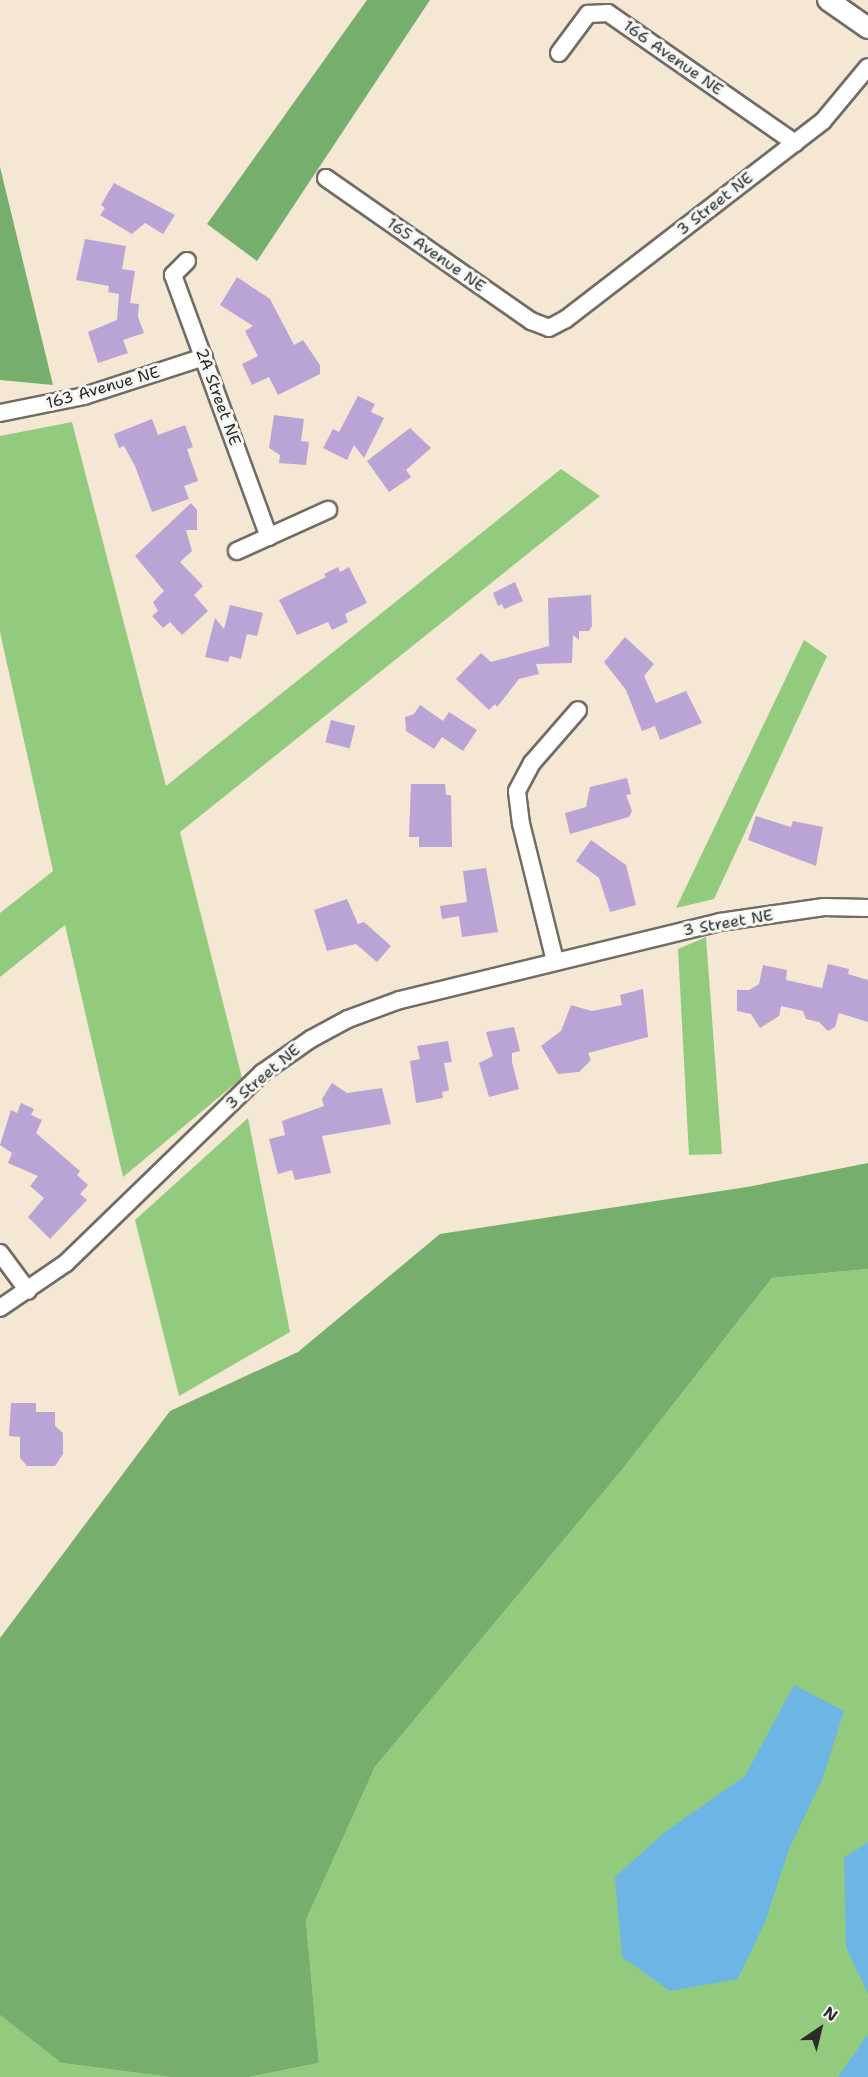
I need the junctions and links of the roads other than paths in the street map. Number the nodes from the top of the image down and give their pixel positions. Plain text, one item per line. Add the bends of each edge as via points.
1 (828, 0) edge
2 (868, 28) edge
3 (558, 53) dead end
4 (868, 67) edge
5 (795, 142) junction
6 (326, 178) dead end
7 (186, 261) dead end
8 (549, 328) joint
9 (204, 357) junction
10 (0, 413) edge
11 (328, 510) dead end
12 (269, 537) junction
13 (237, 551) dead end
14 (578, 710) dead end
15 (868, 908) edge
16 (555, 961) junction
17 (0, 1253) edge
18 (28, 1291) junction
19 (0, 1308) edge

1 - 2 street
3 - 5 street, 166 Avenue NE via 588,14 608,13
4 - 5 street, 3 Street NE via 833,111
5 - 8 street, 3 Street NE via 566,319
6 - 8 street, 165 Avenue NE via 531,321
7 - 9 street, 2A Street NE via 173,275
9 - 10 street, 163 Avenue NE via 84,396
9 - 12 street, 2A Street NE
11 - 12 street
12 - 13 street
14 - 16 street via 532,763 517,791 521,824
15 - 16 street, 3 Street NE via 824,907 720,922
16 - 18 street, 3 Street NE via 400,999 311,1039 247,1087 66,1263
17 - 18 street
18 - 19 street, 3 Street NE

